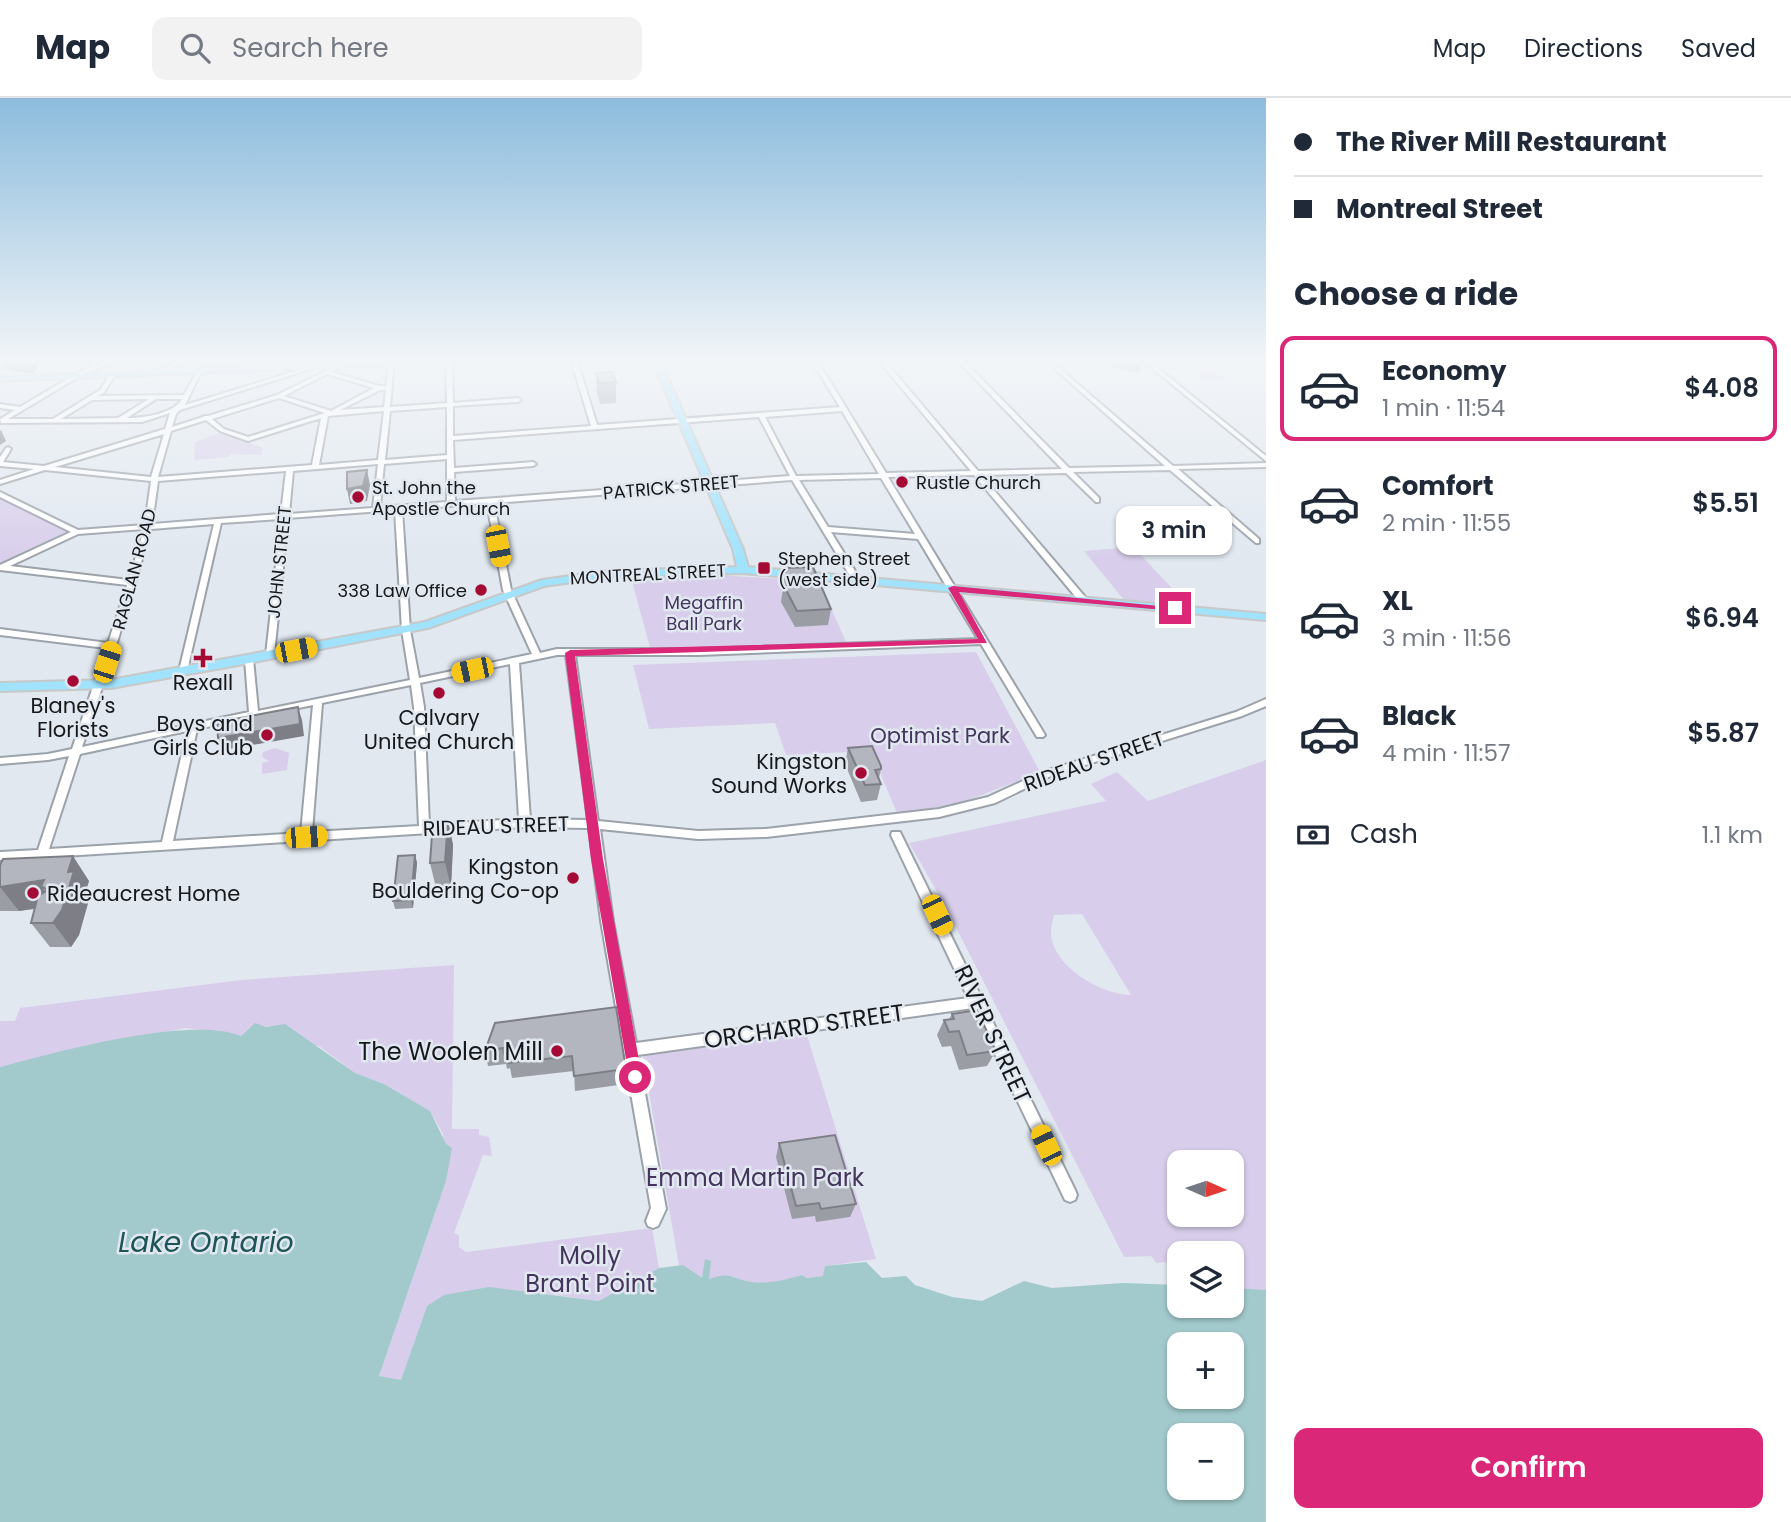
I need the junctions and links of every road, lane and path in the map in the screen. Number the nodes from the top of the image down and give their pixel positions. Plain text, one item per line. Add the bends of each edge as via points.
1 (174, 426) edge
2 (218, 426) edge
3 (288, 426) edge
4 (325, 426) edge
5 (384, 426) edge
6 (450, 426) edge
7 (613, 426) edge
8 (684, 426) edge
9 (767, 426) edge
10 (854, 426) edge
11 (937, 426) edge
12 (1025, 426) edge
13 (1124, 426) edge
14 (1226, 426) edge
15 (169, 428) junction
16 (594, 428) joint
17 (450, 438) junction
18 (8, 449) dead end
19 (450, 457) junction
20 (1266, 459) edge
21 (381, 462) junction
22 (0, 463) edge
23 (533, 464) dead end
24 (1266, 465) edge
25 (315, 467) junction
26 (1170, 467) junction
27 (41, 469) junction
28 (290, 469) junction
29 (450, 470) junction
30 (1067, 470) junction
31 (975, 472) junction
32 (883, 474) junction
33 (794, 478) junction
34 (155, 479) junction
35 (0, 482) edge
36 (710, 485) junction
37 (0, 494) edge
38 (1096, 500) dead end
39 (490, 501) junction
40 (451, 504) junction
41 (398, 508) junction
42 (376, 510) junction
43 (283, 517) junction
44 (218, 522) junction
45 (148, 527) junction
46 (824, 529) junction
47 (77, 532) junction
48 (921, 537) junction
49 (1256, 541) dead end
50 (1, 568) edge
51 (743, 570) junction
52 (856, 579) junction
53 (132, 583) junction
54 (953, 588) junction
55 (509, 595) junction
56 (1083, 600) junction
57 (1266, 617) edge
58 (406, 630) junction
59 (0, 632) edge
60 (984, 641) junction
61 (112, 646) junction
62 (570, 653) junction
63 (270, 655) junction
64 (537, 656) junction
65 (249, 659) junction
66 (514, 661) junction
67 (183, 671) junction
68 (416, 681) junction
69 (100, 685) junction
70 (0, 687) edge
71 (318, 701) junction
72 (1266, 702) edge
73 (254, 714) junction
74 (192, 727) junction
75 (1040, 735) dead end
76 (78, 751) junction
77 (0, 761) edge
78 (525, 823) junction
79 (592, 824) junction
80 (424, 828) junction
81 (896, 835) dead end
82 (306, 837) junction
83 (167, 845) junction
84 (43, 853) junction
85 (0, 856) edge
86 (979, 1002) junction
87 (630, 1050) junction
88 (1070, 1195) dead end
89 (653, 1221) dead end

1 - 15 street
2 - 3 street via 248,439
4 - 25 street
5 - 21 street
6 - 17 street
7 - 16 street
8 - 36 main road
9 - 33 street
10 - 32 street
11 - 31 street
12 - 30 street
13 - 26 street
14 - 20 street
15 - 27 street
15 - 34 street, RAGLAN ROAD
16 - 17 street
17 - 19 street
18 - 22 street
19 - 21 street
19 - 29 street
21 - 25 street
21 - 42 street
22 - 27 street
23 - 29 street
24 - 26 street, PATRICK STREET
25 - 28 street
26 - 30 street, PATRICK STREET
26 - 49 street
27 - 34 street
27 - 35 street
28 - 34 street
28 - 43 street, JOHN STREET
29 - 40 street
30 - 31 street, PATRICK STREET
30 - 38 street
31 - 32 street, PATRICK STREET
31 - 56 street
32 - 33 street, PATRICK STREET
32 - 48 street
33 - 36 street, PATRICK STREET
33 - 46 street
34 - 45 street, RAGLAN ROAD
36 - 39 street, PATRICK STREET
36 - 51 main road
37 - 47 street
39 - 40 street, PATRICK STREET
39 - 55 street
40 - 41 street, PATRICK STREET
41 - 42 street, PATRICK STREET
41 - 58 street
42 - 43 street, PATRICK STREET
43 - 44 street, PATRICK STREET
43 - 63 street, JOHN STREET
44 - 45 street, PATRICK STREET
44 - 67 street
45 - 47 street, PATRICK STREET
45 - 53 street, RAGLAN ROAD
46 - 48 street
46 - 52 street
47 - 50 street
48 - 54 street
50 - 53 street
51 - 52 main road, MONTREAL STREET
51 - 55 main road, MONTREAL STREET via 573,576
52 - 54 main road, MONTREAL STREET
53 - 61 street, RAGLAN ROAD
54 - 56 main road, MONTREAL STREET
54 - 60 street
55 - 58 main road, MONTREAL STREET
55 - 64 street
56 - 57 main road, MONTREAL STREET
58 - 63 main road, MONTREAL STREET
58 - 68 street
59 - 61 street
60 - 62 street
60 - 75 street
61 - 69 street, RAGLAN ROAD
62 - 64 street
62 - 79 street
63 - 65 main road, MONTREAL STREET
64 - 66 street
65 - 67 main road, MONTREAL STREET
65 - 73 street
66 - 68 street
66 - 78 street
67 - 69 main road, MONTREAL STREET
68 - 71 street
68 - 80 street
69 - 70 main road, MONTREAL STREET
69 - 76 street, RAGLAN ROAD
71 - 73 street
71 - 82 street
72 - 79 street, RIDEAU STREET via 1049,772 991,800 939,813 766,834 698,835
73 - 74 street
74 - 76 street
74 - 83 street
76 - 77 street
76 - 84 street, RAGLAN ROAD
78 - 79 street, RIDEAU STREET
78 - 80 street, RIDEAU STREET
79 - 87 street
80 - 82 street, RIDEAU STREET
81 - 86 street, RIVER STREET
82 - 83 street, RIDEAU STREET
83 - 84 street, RIDEAU STREET
84 - 85 street, RIDEAU STREET
86 - 87 street, ORCHARD STREET
86 - 88 street, RIVER STREET
87 - 89 street via 659,1209

